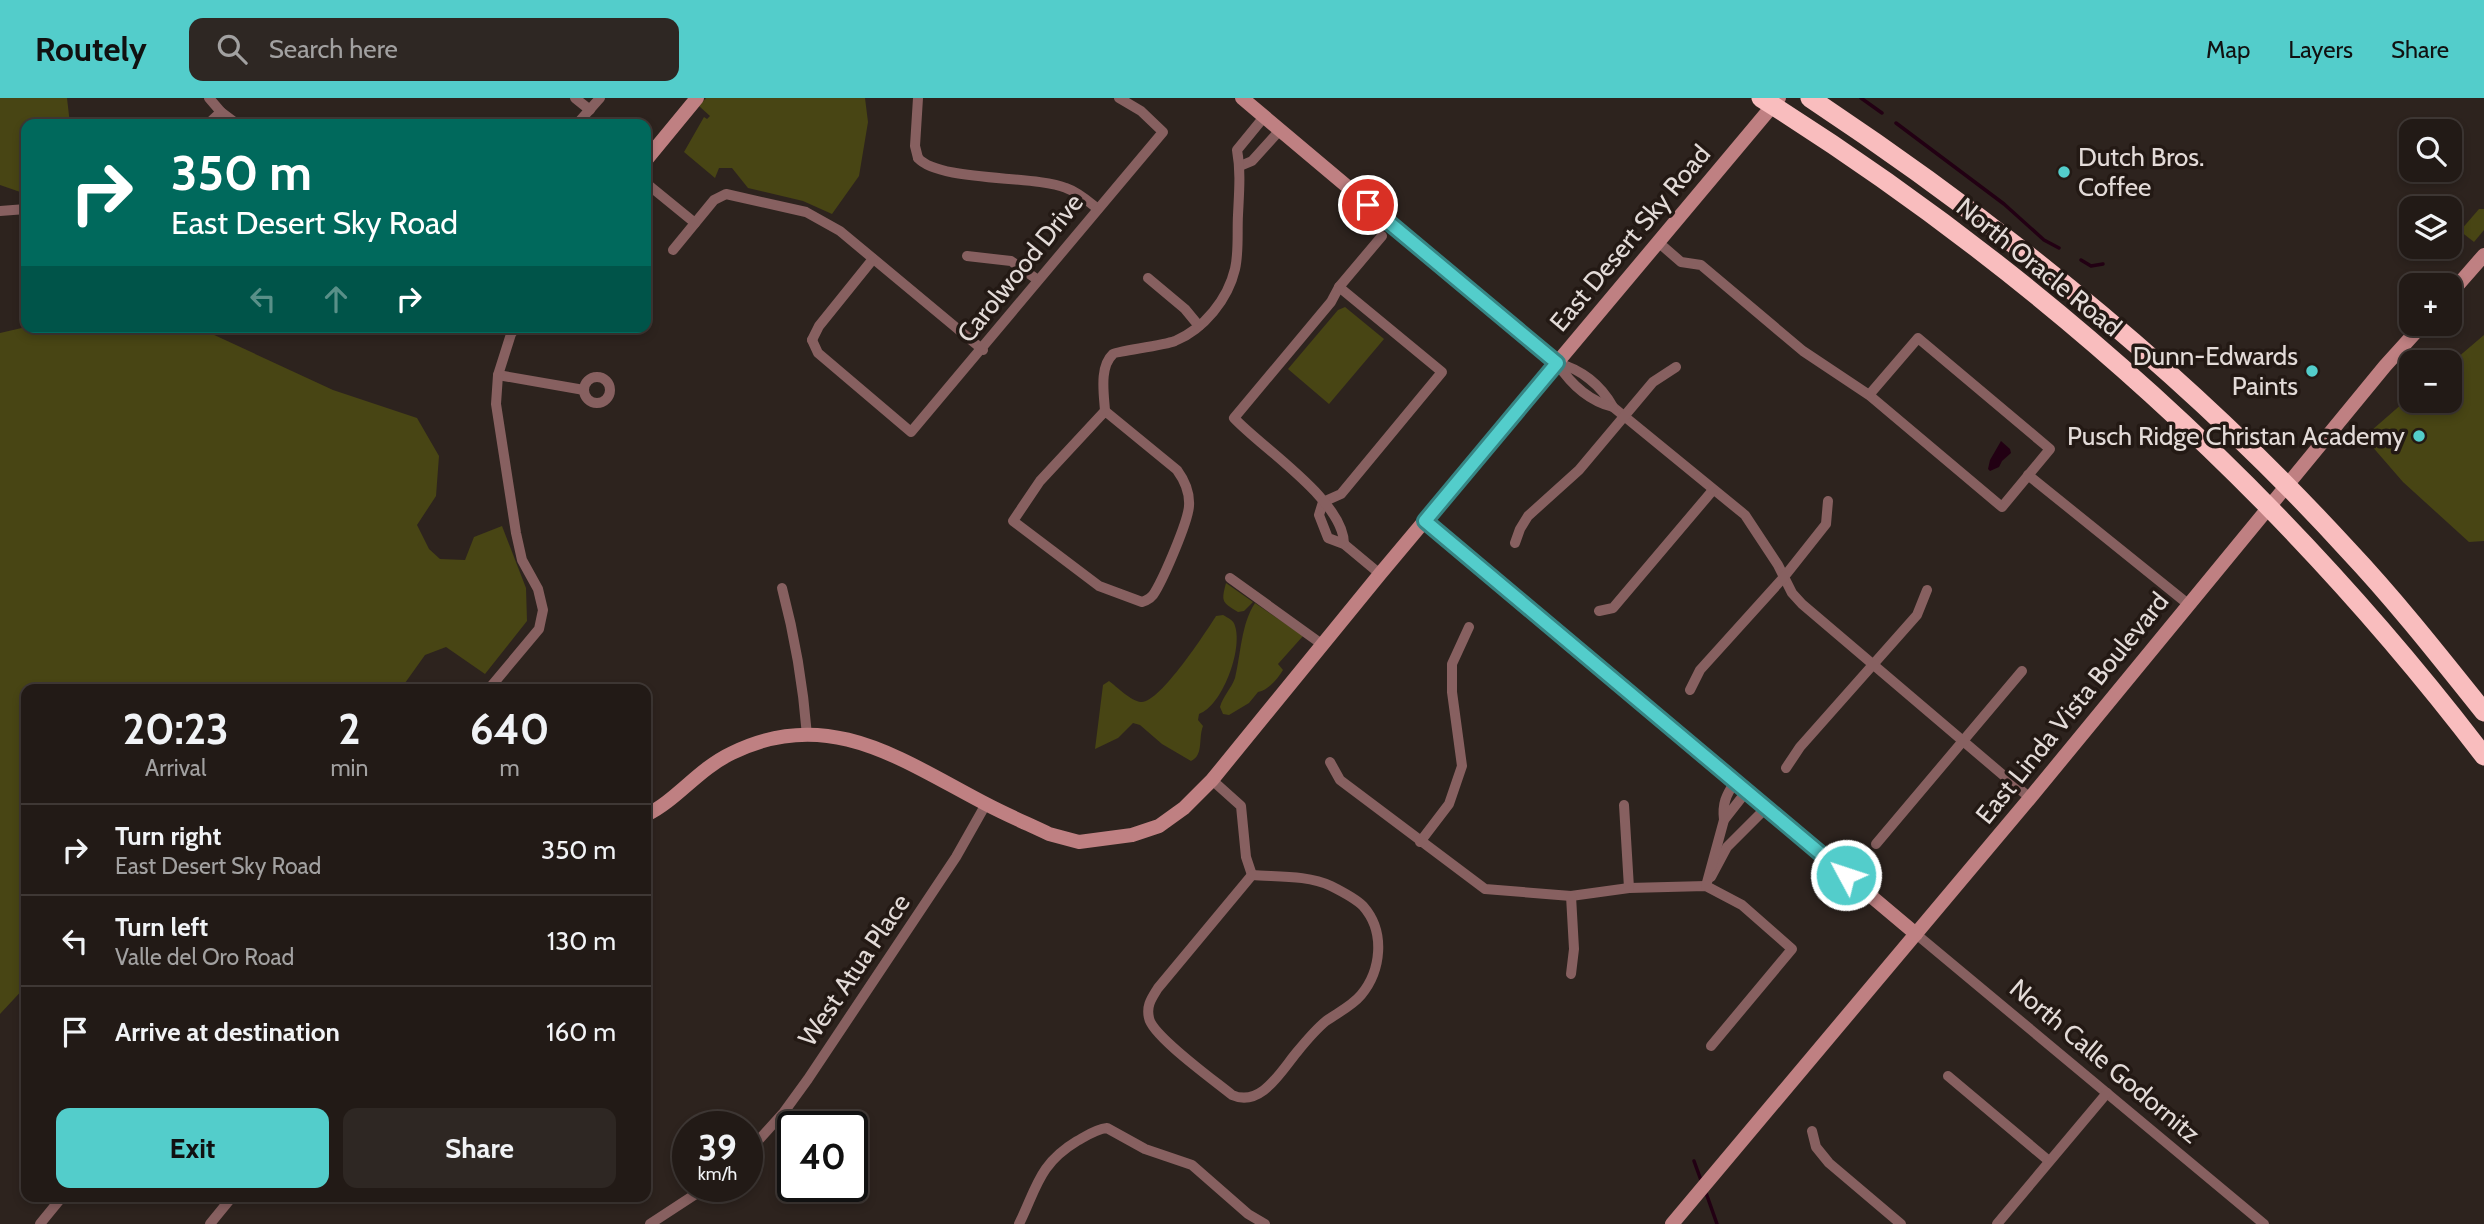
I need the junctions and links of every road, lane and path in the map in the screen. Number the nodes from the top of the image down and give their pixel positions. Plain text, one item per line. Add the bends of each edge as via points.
1 (209, 98) edge
2 (575, 98) edge
3 (600, 98) edge
4 (697, 98) edge
5 (918, 98) edge
6 (1119, 98) edge
7 (1242, 98) edge
8 (1810, 98) edge
9 (1771, 101) edge
10 (590, 110) junction
11 (221, 111) junction
12 (1265, 117) junction
13 (213, 119) edge
14 (231, 119) edge
15 (582, 119) edge
16 (1280, 130) junction
17 (651, 154) edge
18 (1240, 166) junction
19 (651, 187) edge
20 (21, 209) edge
21 (1098, 209) junction
22 (0, 211) edge
23 (695, 223) junction
24 (1953, 231) junction
25 (1382, 236) dead end
26 (1658, 242) junction
27 (673, 250) dead end
28 (967, 256) dead end
29 (873, 259) junction
30 (2482, 260) edge
31 (2058, 277) junction
32 (1148, 278) dead end
33 (1038, 280) junction
34 (2462, 281) edge
35 (1339, 287) junction
36 (1199, 326) junction
37 (512, 333) edge
38 (2412, 336) edge
39 (982, 350) junction
40 (1557, 363) junction
41 (1676, 367) dead end
42 (498, 375) junction
43 (584, 390) dead end
44 (1869, 395) junction
45 (1105, 411) junction
46 (1624, 416) junction
47 (2028, 475) junction
48 (2287, 486) junction
49 (1713, 490) junction
50 (1828, 501) dead end
51 (1323, 502) junction
52 (2270, 508) junction
53 (1425, 521) junction
54 (1515, 544) dead end
55 (1380, 574) junction
56 (1784, 577) junction
57 (1230, 578) dead end
58 (782, 588) dead end
59 (1927, 590) dead end
60 (2189, 604) junction
61 (1599, 611) dead end
62 (1469, 627) dead end
63 (1328, 640) junction
64 (1874, 665) junction
65 (2022, 671) dead end
66 (493, 684) edge
67 (1690, 690) dead end
68 (2484, 712) edge
69 (807, 735) junction
70 (1964, 742) junction
71 (2484, 757) edge
72 (1330, 762) dead end
73 (1786, 768) dead end
74 (1212, 780) junction
75 (1741, 787) junction
76 (2030, 798) junction
77 (986, 804) junction
78 (1624, 805) dead end
79 (1766, 808) junction
80 (651, 812) edge
81 (1724, 820) junction
82 (1746, 827) junction
83 (1420, 842) junction
84 (1876, 844) dead end
85 (1252, 875) junction
86 (1706, 886) junction
87 (1629, 888) junction
88 (1571, 896) junction
89 (1916, 934) junction
90 (1571, 974) dead end
91 (1711, 1046) dead end
92 (1948, 1076) dead end
93 (2107, 1093) junction
94 (1812, 1130) dead end
95 (763, 1135) edge
96 (2049, 1161) junction
97 (58, 1202) edge
98 (228, 1202) edge
99 (684, 1202) edge
100 (40, 1224) edge
101 (210, 1224) edge
102 (650, 1224) edge
103 (1019, 1224) edge
104 (1265, 1224) edge
105 (1672, 1224) edge
106 (1901, 1224) edge
107 (1997, 1224) edge
108 (2264, 1224) edge

1 - 11 street
2 - 10 street
3 - 10 street
4 - 17 street
5 - 21 street via 916,160 934,168 1066,187
6 - 21 street, Carolwood Drive via 1163,132
7 - 12 street
8 - 31 highway, North Oracle Road
9 - 24 highway, North Oracle Road
9 - 26 street, East Desert Sky Road
10 - 15 street
11 - 13 street
11 - 14 street
12 - 16 street
12 - 18 street via 1237,150
16 - 18 street via 1252,161
16 - 40 street
18 - 36 street via 1236,266 1223,298
19 - 23 street
20 - 22 street
21 - 33 street, Carolwood Drive
23 - 27 street
23 - 29 street via 722,192 735,194 806,212 840,231
24 - 31 highway via 1970,229 2040,281
24 - 52 highway, North Oracle Road via 2140,382
25 - 35 street
26 - 40 street, East Desert Sky Road
26 - 44 street via 1681,262 1701,265 1803,351
28 - 33 street via 1011,261
29 - 39 street
29 - 39 street, Carolwood Drive via 809,340 911,432
30 - 34 street
31 - 48 highway, North Oracle Road via 2163,368
32 - 36 street
33 - 39 street, Carolwood Drive
35 - 51 street via 1331,303 1234,418
35 - 51 street via 1442,372 1341,494
36 - 45 street via 1165,345 1110,356 1103,376
37 - 42 street
38 - 48 street, East Linda Vista Boulevard
40 - 46 street via 1575,367
40 - 53 street, East Desert Sky Road
41 - 46 street via 1653,382
42 - 43 street
42 - 66 street via 496,404 516,533 522,561 538,589 543,610 539,629
44 - 47 street via 2002,507
44 - 47 street via 1918,338 2050,449
45 - 45 street via 1040,481 1013,521 1099,586 1142,602 1155,592 1166,568 1187,517 1189,493 1177,470
46 - 49 street
46 - 54 street via 1578,470 1528,516
47 - 60 street
48 - 52 street, East Linda Vista Boulevard
48 - 68 highway, North Oracle Road via 2350,551
49 - 56 street via 1751,522
49 - 61 street via 1613,608
50 - 56 street via 1826,524
51 - 55 street via 1319,515 1328,538 1344,544
52 - 60 street, East Linda Vista Boulevard
52 - 71 highway, North Oracle Road via 2356,601
53 - 55 street, East Desert Sky Road
53 - 75 street
55 - 63 street, East Desert Sky Road
56 - 64 street via 1802,604
56 - 67 street via 1700,670
57 - 63 street
58 - 69 street via 800,662
59 - 64 street via 1917,615
60 - 76 street, East Linda Vista Boulevard
62 - 83 street via 1452,664 1462,766 1449,804
63 - 74 street, East Desert Sky Road
64 - 70 street
64 - 73 street
65 - 70 street
69 - 77 street, East Desert Sky Road via 874,746
69 - 80 street, East Desert Sky Road via 773,738 731,753
70 - 76 street
70 - 84 street
72 - 83 street via 1340,780
74 - 77 street, East Desert Sky Road via 1159,826 1104,840 1079,842 1049,834
74 - 85 street via 1241,806
75 - 79 street
75 - 81 street
76 - 89 street, East Linda Vista Boulevard
77 - 95 street, West Atua Place via 949,869 822,1058
78 - 87 street
79 - 82 street
79 - 89 street
81 - 82 street
81 - 86 street
82 - 86 street via 1727,847
83 - 88 street via 1485,888
85 - 85 street via 1148,1004 1149,1020 1159,1034 1241,1099 1265,1090 1313,1033 1359,997 1374,976 1379,956 1375,929 1363,906 1330,885
86 - 87 street
86 - 91 street via 1742,905 1792,949
87 - 88 street
88 - 90 street
89 - 93 street, North Calle Godornitz
89 - 105 street, East Linda Vista Boulevard
92 - 96 street
93 - 96 street
93 - 108 street, North Calle Godornitz
94 - 106 street via 1816,1147 1829,1163
96 - 107 street
97 - 100 street
98 - 101 street
99 - 102 street
103 - 104 street via 1049,1163 1089,1134 1107,1128 1146,1149 1192,1165

